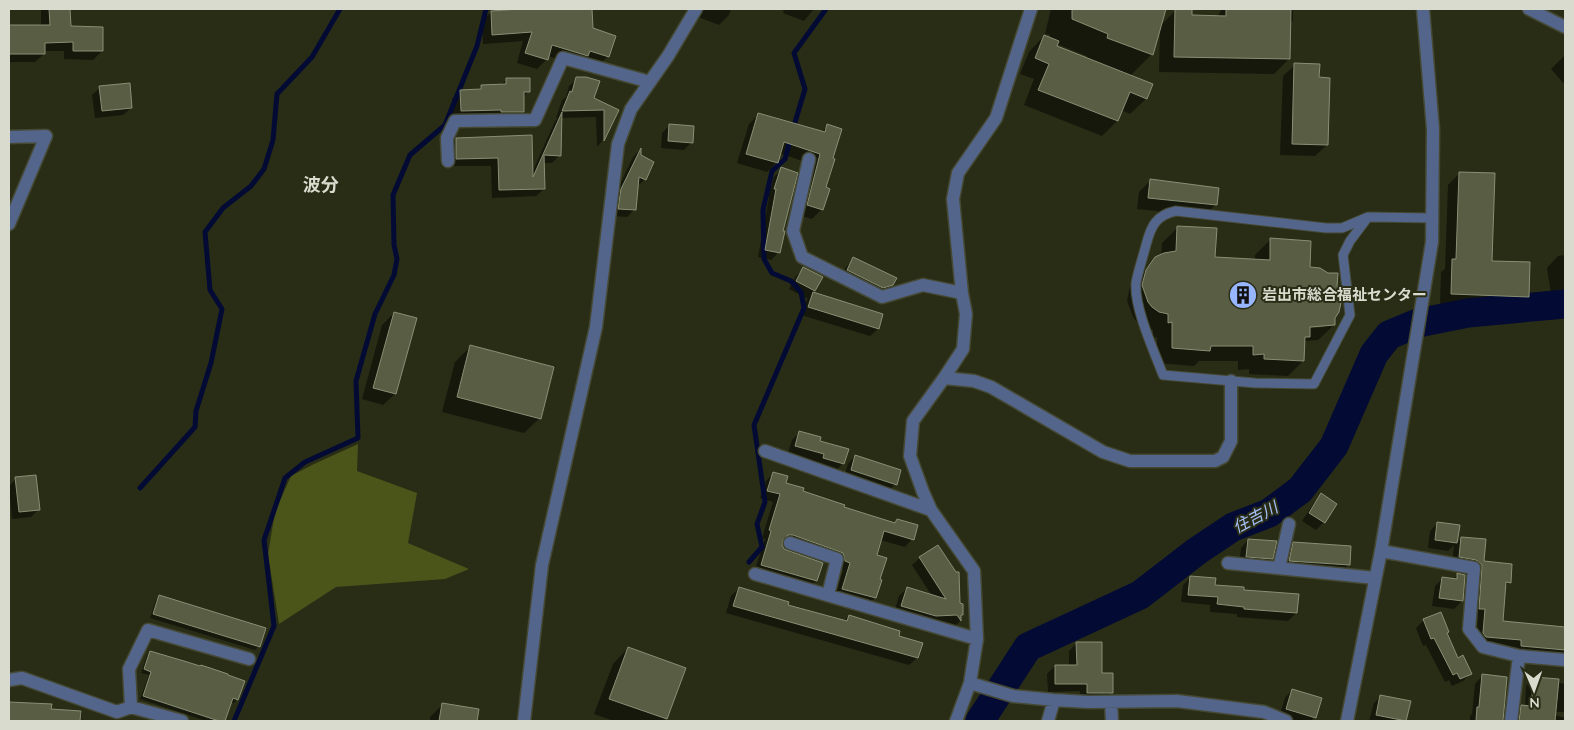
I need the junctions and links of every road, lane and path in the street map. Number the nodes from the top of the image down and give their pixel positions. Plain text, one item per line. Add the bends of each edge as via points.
1 (696, 9) edge
2 (1031, 9) edge
3 (1424, 9) edge
4 (1530, 9) edge
5 (1565, 27) edge
6 (650, 82) junction
7 (9, 138) edge
8 (809, 159) dead end
9 (448, 161) dead end
10 (1368, 217) junction
11 (1433, 218) junction
12 (9, 224) edge
13 (962, 293) junction
14 (944, 378) junction
15 (1231, 381) junction
16 (765, 451) dead end
17 (931, 510) junction
18 (1289, 524) dead end
19 (790, 543) dead end
20 (1381, 551) junction
21 (1228, 563) dead end
22 (1279, 568) junction
23 (756, 574) dead end
24 (1375, 578) junction
25 (828, 595) junction
26 (977, 639) junction
27 (1519, 656) junction
28 (249, 660) dead end
29 (1565, 660) edge
30 (9, 680) edge
31 (970, 683) junction
32 (1054, 700) junction
33 (1111, 702) junction
34 (131, 708) junction
35 (118, 717) edge
36 (182, 721) edge
37 (524, 721) edge
38 (956, 721) edge
39 (1048, 721) edge
40 (1112, 721) edge
41 (1286, 721) edge
42 (1347, 721) edge
43 (1511, 721) edge

1 - 6 street
2 - 13 street via 996,118 958,172 953,199
3 - 11 street via 1433,129
4 - 5 street
6 - 9 street via 563,58 535,120 455,121 447,138
6 - 37 street via 631,109 618,144 596,327 542,566
7 - 12 street via 46,136
8 - 13 street via 792,231 802,257 882,297 923,285
10 - 11 lane
10 - 15 lane via 1344,255 1350,315 1314,384
10 - 15 lane via 1342,228 1176,211 1156,220 1136,284 1140,314 1163,375
11 - 20 street via 1432,242
13 - 14 street via 966,314 963,349
14 - 15 street via 974,381 991,387 1104,452 1130,461 1215,461 1223,457 1231,441
14 - 17 street via 913,421 910,456
16 - 17 street
17 - 26 street via 974,571
18 - 22 street
19 - 25 street via 837,559
20 - 24 street
20 - 27 street via 1474,568 1469,629 1484,647
21 - 22 street
22 - 24 street
23 - 25 street
24 - 42 street
25 - 26 street
26 - 31 street
27 - 29 street
27 - 43 street
28 - 34 street via 148,630 130,669
30 - 35 street via 22,678
31 - 32 street via 1013,696
31 - 38 street
32 - 33 street
32 - 39 street
33 - 40 street
33 - 41 street via 1176,701 1264,712
34 - 35 street
34 - 36 street

